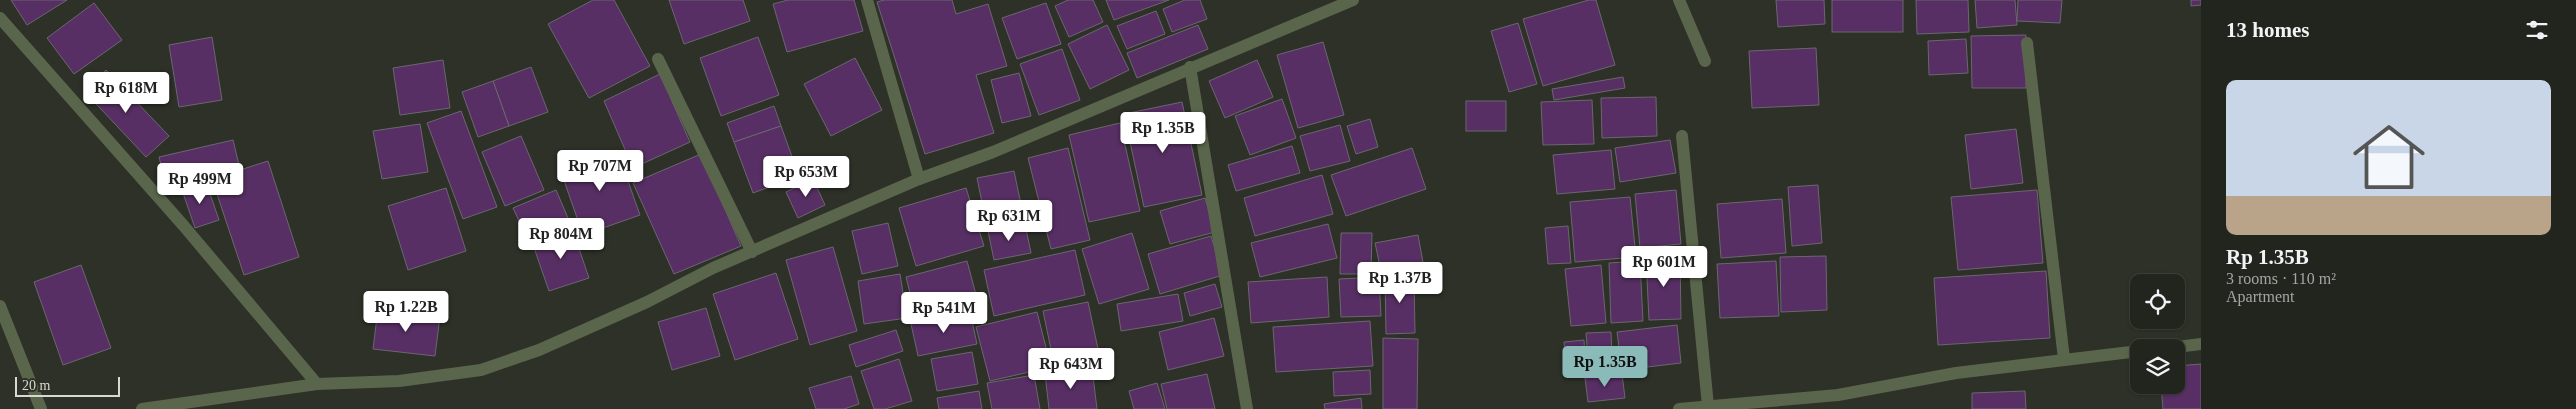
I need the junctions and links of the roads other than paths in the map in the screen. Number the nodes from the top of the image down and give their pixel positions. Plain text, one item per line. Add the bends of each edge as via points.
1 (867, 0) edge
2 (1353, 0) edge
3 (1679, 0) edge
4 (0, 18) edge
5 (2027, 43) dead end
6 (658, 59) dead end
7 (1705, 61) dead end
8 (1190, 67) junction
9 (1682, 136) dead end
10 (919, 179) junction
11 (752, 252) junction
12 (0, 306) edge
13 (2201, 344) edge
14 (2185, 346) edge
15 (2130, 352) edge
16 (2064, 359) junction
17 (317, 384) junction
18 (1708, 406) junction
19 (42, 409) edge
20 (142, 409) edge
21 (1247, 409) edge
22 (1680, 409) edge

1 - 10 street
2 - 8 street
3 - 7 street
4 - 17 street via 183,225
5 - 16 street
6 - 11 street
8 - 10 street via 992,152
8 - 21 street
9 - 18 street
10 - 11 street
11 - 17 street via 539,350 481,370 399,381
12 - 19 street
13 - 14 street
15 - 16 street
16 - 18 street via 1956,373 1838,395
17 - 20 street
18 - 22 street

